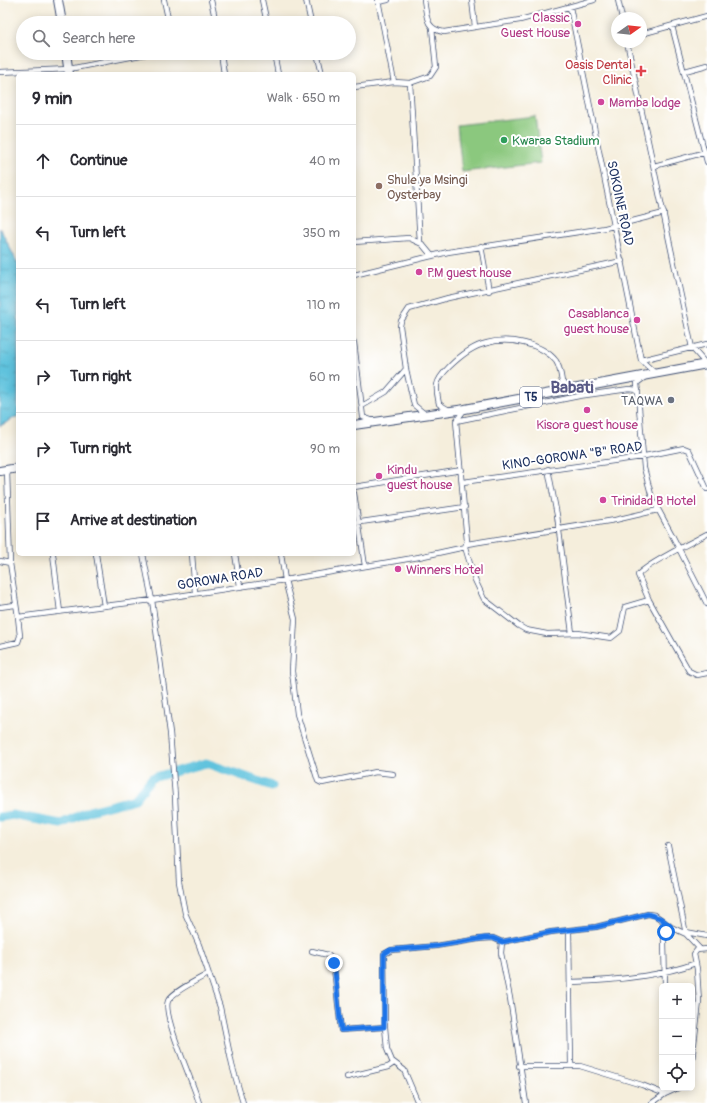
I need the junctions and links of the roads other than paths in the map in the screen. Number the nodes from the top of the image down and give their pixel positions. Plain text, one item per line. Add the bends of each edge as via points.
1 (58, 0) edge
2 (164, 0) edge
3 (211, 0) edge
4 (262, 0) edge
5 (306, 0) edge
6 (388, 0) edge
7 (424, 0) edge
8 (472, 0) edge
9 (594, 0) edge
10 (618, 0) edge
11 (378, 1) edge
12 (570, 7) junction
13 (621, 12) edge
14 (61, 16) edge
15 (167, 16) edge
16 (214, 16) edge
17 (265, 16) edge
18 (309, 16) edge
19 (707, 16) edge
20 (672, 26) junction
21 (475, 27) junction
22 (432, 28) junction
23 (647, 32) edge
24 (628, 48) edge
25 (67, 60) edge
26 (121, 60) edge
27 (222, 60) edge
28 (275, 60) edge
29 (319, 60) edge
30 (707, 64) edge
31 (685, 71) junction
32 (0, 72) edge
33 (69, 72) edge
34 (224, 72) edge
35 (278, 72) edge
36 (322, 72) edge
37 (394, 82) junction
38 (410, 83) junction
39 (356, 87) edge
40 (706, 152) edge
41 (707, 162) edge
42 (654, 166) junction
43 (664, 213) junction
44 (615, 226) junction
45 (356, 242) edge
46 (420, 242) junction
47 (481, 246) junction
48 (432, 256) junction
49 (622, 261) junction
50 (356, 275) edge
51 (489, 291) junction
52 (707, 344) edge
53 (692, 348) junction
54 (356, 358) edge
55 (641, 360) junction
56 (706, 364) edge
57 (406, 369) junction
58 (656, 374) junction
59 (647, 376) junction
60 (587, 387) junction
61 (573, 389) junction
62 (638, 390) junction
63 (579, 396) junction
64 (362, 406) junction
65 (465, 409) junction
66 (450, 411) junction
67 (426, 415) junction
68 (456, 421) junction
69 (375, 422) junction
70 (356, 424) edge
71 (643, 456) junction
72 (16, 468) edge
73 (548, 469) junction
74 (4, 470) edge
75 (462, 470) junction
76 (463, 482) junction
77 (356, 487) edge
78 (707, 489) edge
79 (465, 506) junction
80 (658, 510) junction
81 (356, 523) edge
82 (557, 529) junction
83 (707, 534) edge
84 (466, 545) junction
85 (679, 550) junction
86 (53, 556) edge
87 (96, 556) edge
88 (143, 556) edge
89 (192, 556) edge
90 (235, 556) edge
91 (281, 556) edge
92 (0, 562) edge
93 (10, 563) junction
94 (365, 566) junction
95 (285, 580) junction
96 (240, 586) junction
97 (195, 593) junction
98 (152, 600) junction
99 (649, 600) junction
100 (707, 604) edge
101 (16, 605) junction
102 (104, 606) junction
103 (0, 607) edge
104 (60, 612) junction
105 (18, 617) junction
106 (572, 633) junction
107 (0, 646) edge
108 (707, 673) edge
109 (393, 774) dead end
110 (668, 846) dead end
111 (669, 925) junction
112 (569, 931) junction
113 (686, 933) junction
114 (707, 936) edge
115 (502, 942) junction
116 (700, 949) junction
117 (707, 949) edge
118 (312, 951) dead end
119 (696, 963) junction
120 (664, 971) junction
121 (208, 974) junction
122 (570, 982) junction
123 (665, 983) edge
124 (384, 1027) junction
125 (693, 1055) edge
126 (394, 1063) junction
127 (571, 1065) junction
128 (519, 1066) junction
129 (347, 1078) dead end
130 (671, 1091) edge
131 (665, 1094) junction
132 (199, 1103) edge
133 (243, 1103) edge
134 (418, 1103) edge
135 (526, 1103) edge
136 (652, 1103) edge

1 - 14 highway
2 - 15 street
3 - 16 street
4 - 17 street
5 - 18 street
6 - 11 street
7 - 22 street
8 - 21 street
9 - 12 street
10 - 13 street
11 - 37 street
12 - 21 street via 520,20
12 - 44 street, SOKOINE ROAD
19 - 20 street
20 - 23 street
20 - 31 street
21 - 22 street via 444,32
22 - 38 street via 436,67 430,76
24 - 42 street
25 - 33 highway
26 - 33 street
27 - 34 street
28 - 35 street
29 - 36 street
30 - 31 street
31 - 40 street
32 - 33 street
37 - 38 street
37 - 39 street
38 - 46 street
40 - 41 street
40 - 42 street
42 - 43 street
43 - 44 street
43 - 53 street
44 - 47 street
44 - 49 street, SOKOINE ROAD
45 - 46 street via 402,238
46 - 48 street
47 - 48 street
47 - 51 street
48 - 50 street
49 - 51 street
49 - 55 street, SOKOINE ROAD
51 - 57 street via 448,298 412,307 407,311 400,326
52 - 53 street
53 - 55 street
53 - 56 street
54 - 64 street
55 - 58 street
56 - 58 highway, T5
57 - 64 street via 386,392
57 - 67 street via 414,405
58 - 59 highway, T5
59 - 60 highway, T5
59 - 62 street via 637,383
60 - 61 highway, T5
60 - 63 street
61 - 65 highway, T5
61 - 66 street via 562,382 557,364 544,352 508,341 486,343 470,350 454,362 440,378 437,384 439,404
62 - 63 street
62 - 71 street
63 - 68 street
64 - 69 street via 363,416
65 - 66 highway, T5
65 - 68 street
66 - 67 highway, T5
67 - 69 highway, T5
68 - 75 street
69 - 70 highway, T5
71 - 73 street, KINO-GOROWA "B" ROAD
71 - 78 street, KINO-GOROWA "B" ROAD via 684,448 689,450
71 - 80 street via 646,478
72 - 74 highway
73 - 76 street, KINO-GOROWA "B" ROAD
73 - 82 street via 557,515
74 - 93 street
75 - 76 street
75 - 77 street
76 - 79 street
79 - 81 street
79 - 84 street
80 - 82 street, GOROWA ROAD via 634,517
80 - 85 street
81 - 94 street
82 - 84 street, GOROWA ROAD
82 - 106 street
83 - 85 street
84 - 94 street, GOROWA ROAD via 431,555
84 - 106 street via 480,592 492,606 526,630 547,634
85 - 99 street via 639,574
85 - 100 street
86 - 104 street
87 - 102 street
88 - 98 street
89 - 97 street
90 - 96 street
91 - 95 street
92 - 93 street
93 - 101 street
94 - 95 street, GOROWA ROAD
95 - 96 street, GOROWA ROAD
95 - 109 street via 295,619 292,671 298,714 318,782 376,772
96 - 97 street, GOROWA ROAD
97 - 98 street, GOROWA ROAD
98 - 102 street, GOROWA ROAD
98 - 121 street via 170,733 179,882 185,913
99 - 106 street via 625,607 620,631 611,638
99 - 108 street via 689,672 697,675
101 - 103 street
101 - 105 street
102 - 104 street, GOROWA ROAD
104 - 105 street, GOROWA ROAD
105 - 107 street via 18,642
110 - 113 street
111 - 112 street via 660,918 648,914 629,917 608,925
111 - 113 street
111 - 120 street via 664,940
112 - 115 street
112 - 122 street
113 - 114 street
113 - 116 street
115 - 124 street via 485,938 388,951 384,954
115 - 128 street via 501,953
116 - 117 street
116 - 119 street via 694,954
118 - 124 street via 328,955 333,960 341,1030
119 - 120 street
119 - 125 street via 699,993
120 - 122 street
120 - 123 street
121 - 132 street via 173,995 168,1001 167,1008 178,1048
121 - 133 street via 220,1007
122 - 127 street
124 - 126 street via 387,1049
126 - 129 street
126 - 134 street via 404,1070
127 - 128 street
127 - 131 street via 602,1072
128 - 135 street
130 - 131 street
131 - 136 street

